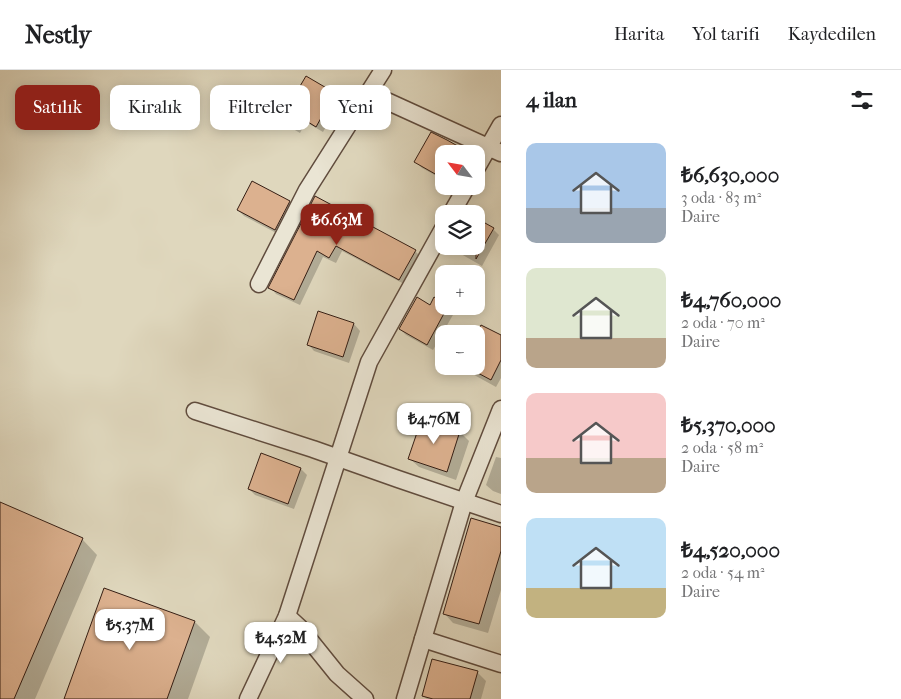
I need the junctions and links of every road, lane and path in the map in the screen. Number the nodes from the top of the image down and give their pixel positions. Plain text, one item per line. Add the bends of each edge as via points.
1 (384, 70) edge
2 (374, 85) edge
3 (391, 103) edge
4 (501, 125) edge
5 (345, 130) edge
6 (495, 150) edge
7 (485, 160) edge
8 (435, 243) edge
9 (259, 284) dead end
10 (501, 409) edge
11 (195, 411) dead end
12 (338, 458) junction
13 (464, 502) junction
14 (501, 514) edge
15 (287, 616) junction
16 (423, 639) junction
17 (501, 664) edge
18 (248, 699) edge
19 (366, 699) edge
20 (405, 699) edge

1 - 2 street
3 - 6 street
4 - 6 street
5 - 9 street via 307,190
6 - 7 street
8 - 12 street via 369,362
10 - 13 street
11 - 12 street
12 - 13 street
12 - 15 street
13 - 14 street
13 - 16 street
15 - 18 street
15 - 19 street via 338,674
16 - 17 street
16 - 20 street

